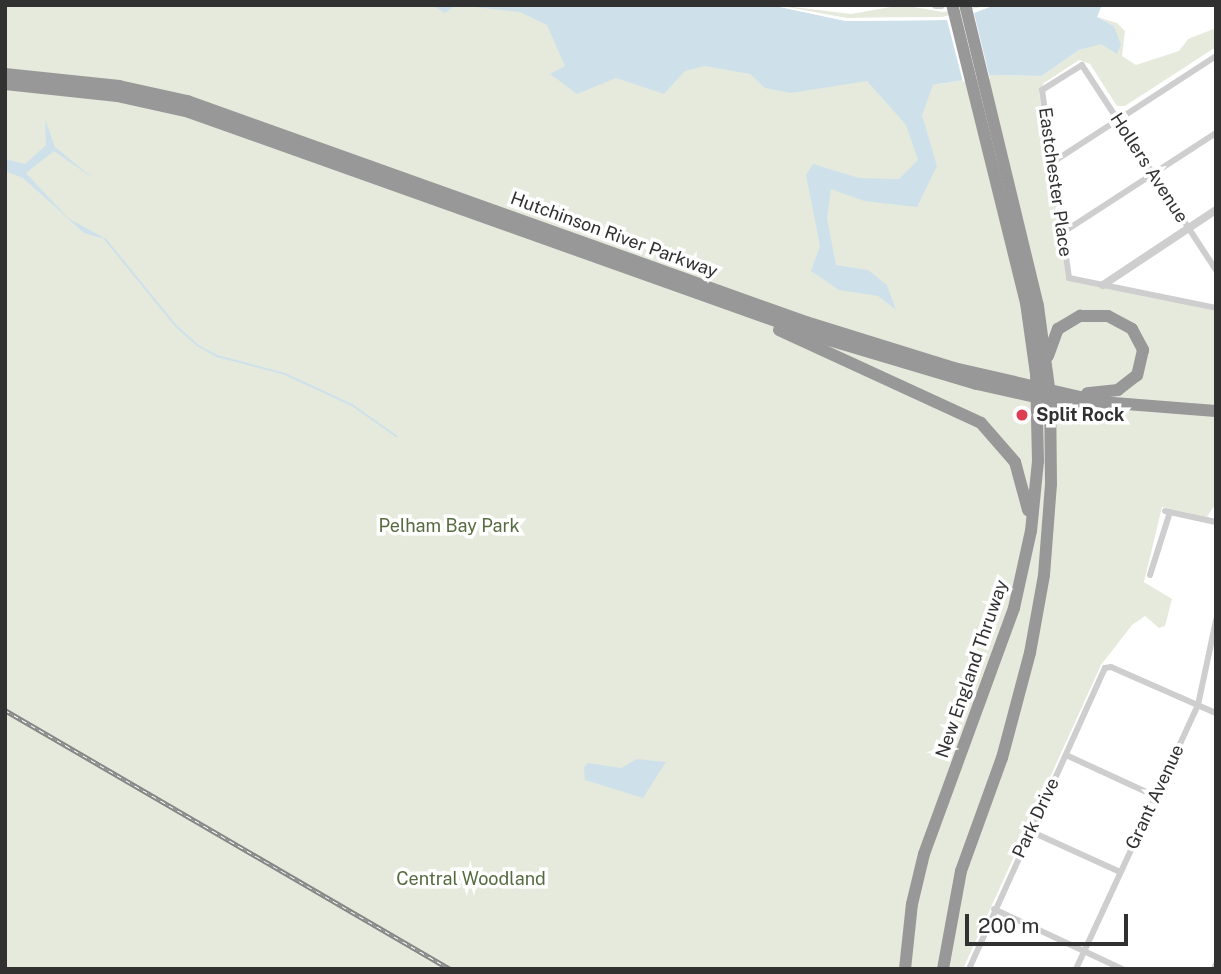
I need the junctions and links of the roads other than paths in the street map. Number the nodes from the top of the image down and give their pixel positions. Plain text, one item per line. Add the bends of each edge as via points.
1 (936, 5) edge
2 (941, 5) edge
3 (952, 5) edge
4 (965, 5) edge
5 (1216, 55) edge
6 (1082, 65) joint
7 (5, 74) edge
8 (5, 84) edge
9 (47, 88) junction
10 (5, 92) edge
11 (987, 117) junction
12 (1118, 119) junction
13 (1216, 133) edge
14 (1053, 162) junction
15 (1153, 174) junction
16 (1216, 210) edge
17 (1188, 228) junction
18 (1062, 233) junction
19 (1216, 271) edge
20 (1103, 285) junction
21 (1216, 308) edge
22 (750, 312) junction
23 (1047, 359) junction
24 (1044, 386) junction
25 (1044, 409) junction
26 (1216, 411) edge
27 (1216, 420) edge
28 (1216, 522) edge
29 (1029, 541) junction
30 (1150, 575) dead end
31 (1216, 620) edge
32 (1198, 705) junction
33 (1216, 713) edge
34 (1066, 755) junction
35 (1155, 796) junction
36 (1030, 831) junction
37 (1120, 872) junction
38 (994, 909) junction
39 (1084, 951) junction
40 (1216, 964) edge
41 (905, 969) edge
42 (943, 969) edge
43 (969, 969) edge
44 (1076, 969) edge
45 (1122, 969) edge
46 (1214, 969) edge

1 - 2 street
3 - 11 highway, New England Thruway
4 - 11 highway, New England Thruway
5 - 12 street
6 - 12 street, Hollers Avenue
6 - 14 street, Eastchester Place via 1042,90
7 - 24 highway, Hutchinson River Parkway via 119,86 187,101 835,332
8 - 9 highway, Hutchinson River Parkway
9 - 10 highway
9 - 22 highway, Hutchinson River Parkway via 127,97 201,116
11 - 23 highway, New England Thruway via 1031,268
11 - 25 highway, New England Thruway
12 - 14 street
12 - 15 street, Hollers Avenue
13 - 15 street
14 - 18 street, Eastchester Place
15 - 17 street, Hollers Avenue
15 - 18 street
16 - 17 street
17 - 19 street, Hollers Avenue
17 - 20 street
18 - 20 street, Eastchester Place via 1069,278
20 - 21 street
22 - 27 highway, Hutchinson River Parkway via 869,353 1008,392 1104,411
22 - 29 highway via 770,326 986,427 1010,452 1022,477
23 - 24 highway, New England Thruway
23 - 24 highway via 1058,329 1090,314 1126,324 1139,338 1143,354 1137,374 1118,390
24 - 25 highway, New England Thruway
24 - 26 highway, Hutchinson River Parkway via 1119,404
25 - 29 highway, New England Thruway
25 - 42 highway, New England Thruway via 1050,505 1036,623 1010,731 953,900
28 - 30 street via 1168,512
29 - 41 highway, New England Thruway via 996,666 918,875
31 - 32 street, Grant Avenue
32 - 33 street
32 - 34 street, Park Drive via 1105,668
32 - 35 street, Grant Avenue
34 - 35 street
34 - 36 street, Park Drive
35 - 37 street, Grant Avenue
36 - 37 street
36 - 38 street, Park Drive
37 - 39 street, Grant Avenue
38 - 39 street
38 - 43 street, Park Drive
39 - 44 street, Grant Avenue
39 - 45 street
40 - 46 street

